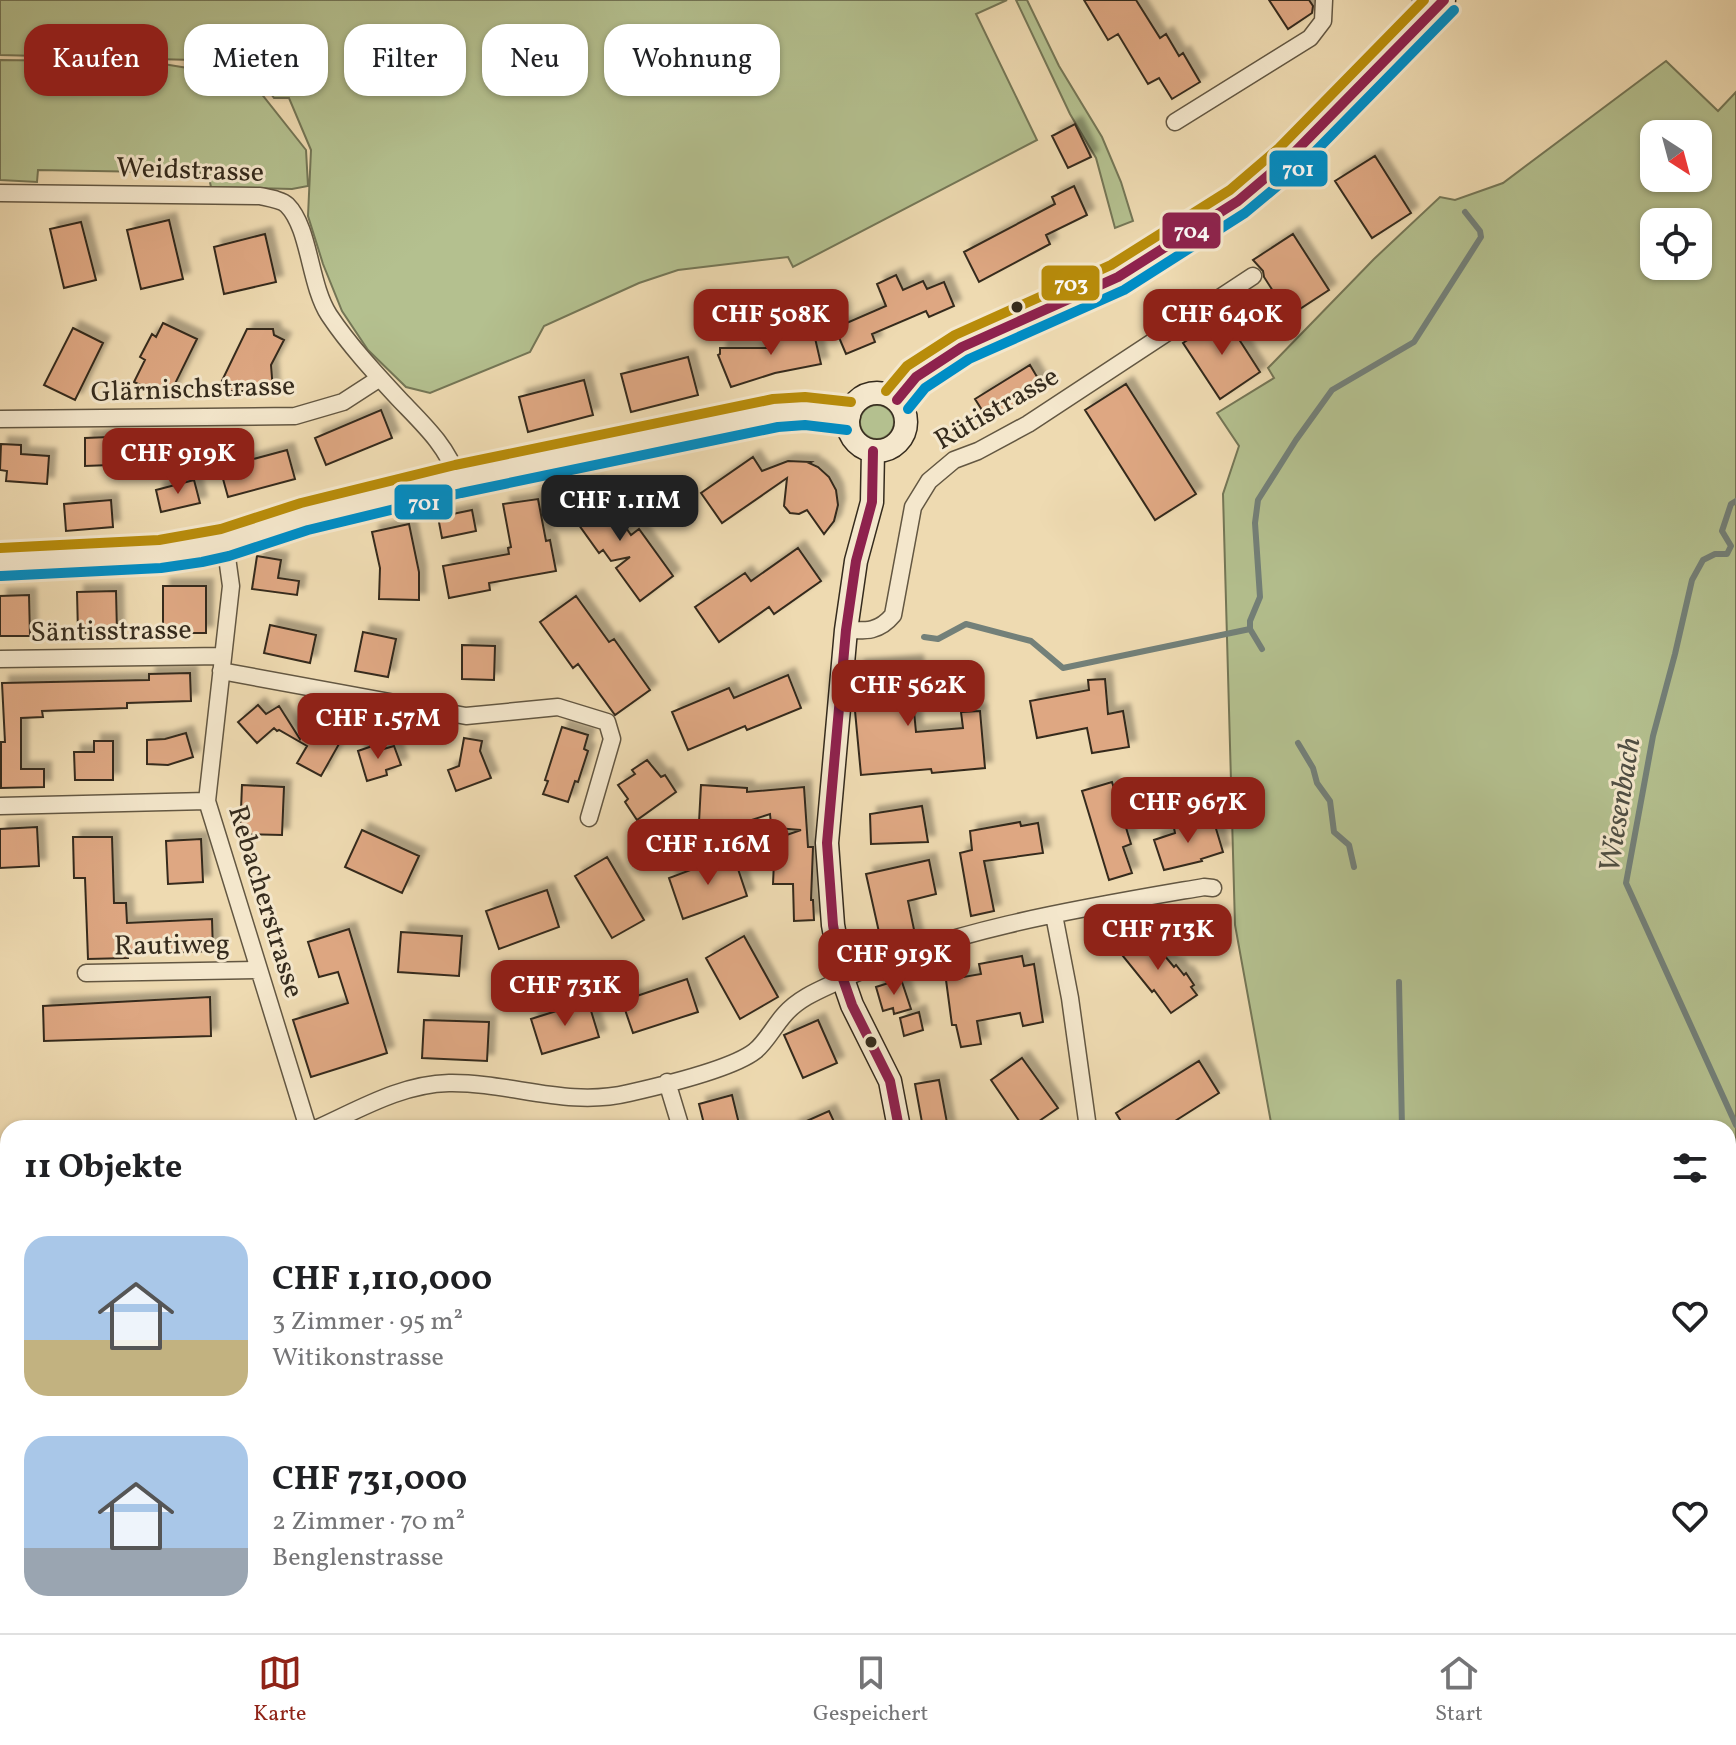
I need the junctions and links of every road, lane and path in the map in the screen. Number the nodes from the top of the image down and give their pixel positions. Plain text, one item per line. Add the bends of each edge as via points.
1 (1324, 0) edge
2 (1432, 5) edge
3 (1175, 122) dead end
4 (0, 193) edge
5 (1253, 276) dead end
6 (380, 378) junction
7 (897, 400) junction
8 (849, 416) junction
9 (0, 419) edge
10 (873, 451) junction
11 (458, 479) junction
12 (225, 543) junction
13 (0, 562) edge
14 (846, 630) junction
15 (0, 659) edge
16 (222, 664) junction
17 (207, 801) junction
18 (0, 806) edge
19 (589, 818) dead end
20 (1213, 888) dead end
21 (1054, 915) junction
22 (259, 970) junction
23 (86, 973) dead end
24 (843, 979) junction
25 (667, 1082) junction
26 (306, 1120) edge
27 (337, 1120) edge
28 (679, 1120) edge
29 (897, 1120) edge
30 (1087, 1120) edge

1 - 3 street via 1323,21 1310,38
2 - 7 main road via 1350,97 1238,201 1118,277 962,347 916,377
4 - 6 street, Weidstrasse via 260,196 287,204 301,231 324,308
5 - 14 street, Rütistrasse via 1020,429 954,460 929,481 913,507 893,615 884,626 868,632
6 - 9 street, Glärnischstrasse via 343,402 295,416
6 - 11 street, Weidstrasse via 445,447
7 - 8 main road via 868,395
7 - 10 main road via 906,416 904,435 891,448
8 - 10 main road via 853,439
8 - 11 main road via 776,413
10 - 14 main road via 872,502
11 - 12 main road via 304,517
12 - 13 main road via 160,554
12 - 16 street, Rebacherstrasse via 231,586
14 - 24 main road via 827,843
15 - 16 street, Säntisstrasse
16 - 17 street, Rebacherstrasse
16 - 19 street, Säntisstrasse via 466,716 558,707 607,722 612,739
17 - 18 street
17 - 22 street, Rebacherstrasse
20 - 21 street
21 - 24 street via 972,935
21 - 30 street
22 - 23 street, Rautiweg
22 - 26 street, Rebacherstrasse
24 - 25 street via 803,999 755,1051 734,1063
24 - 29 main road via 890,1081
25 - 27 street via 578,1099 449,1083 416,1087
25 - 28 street

